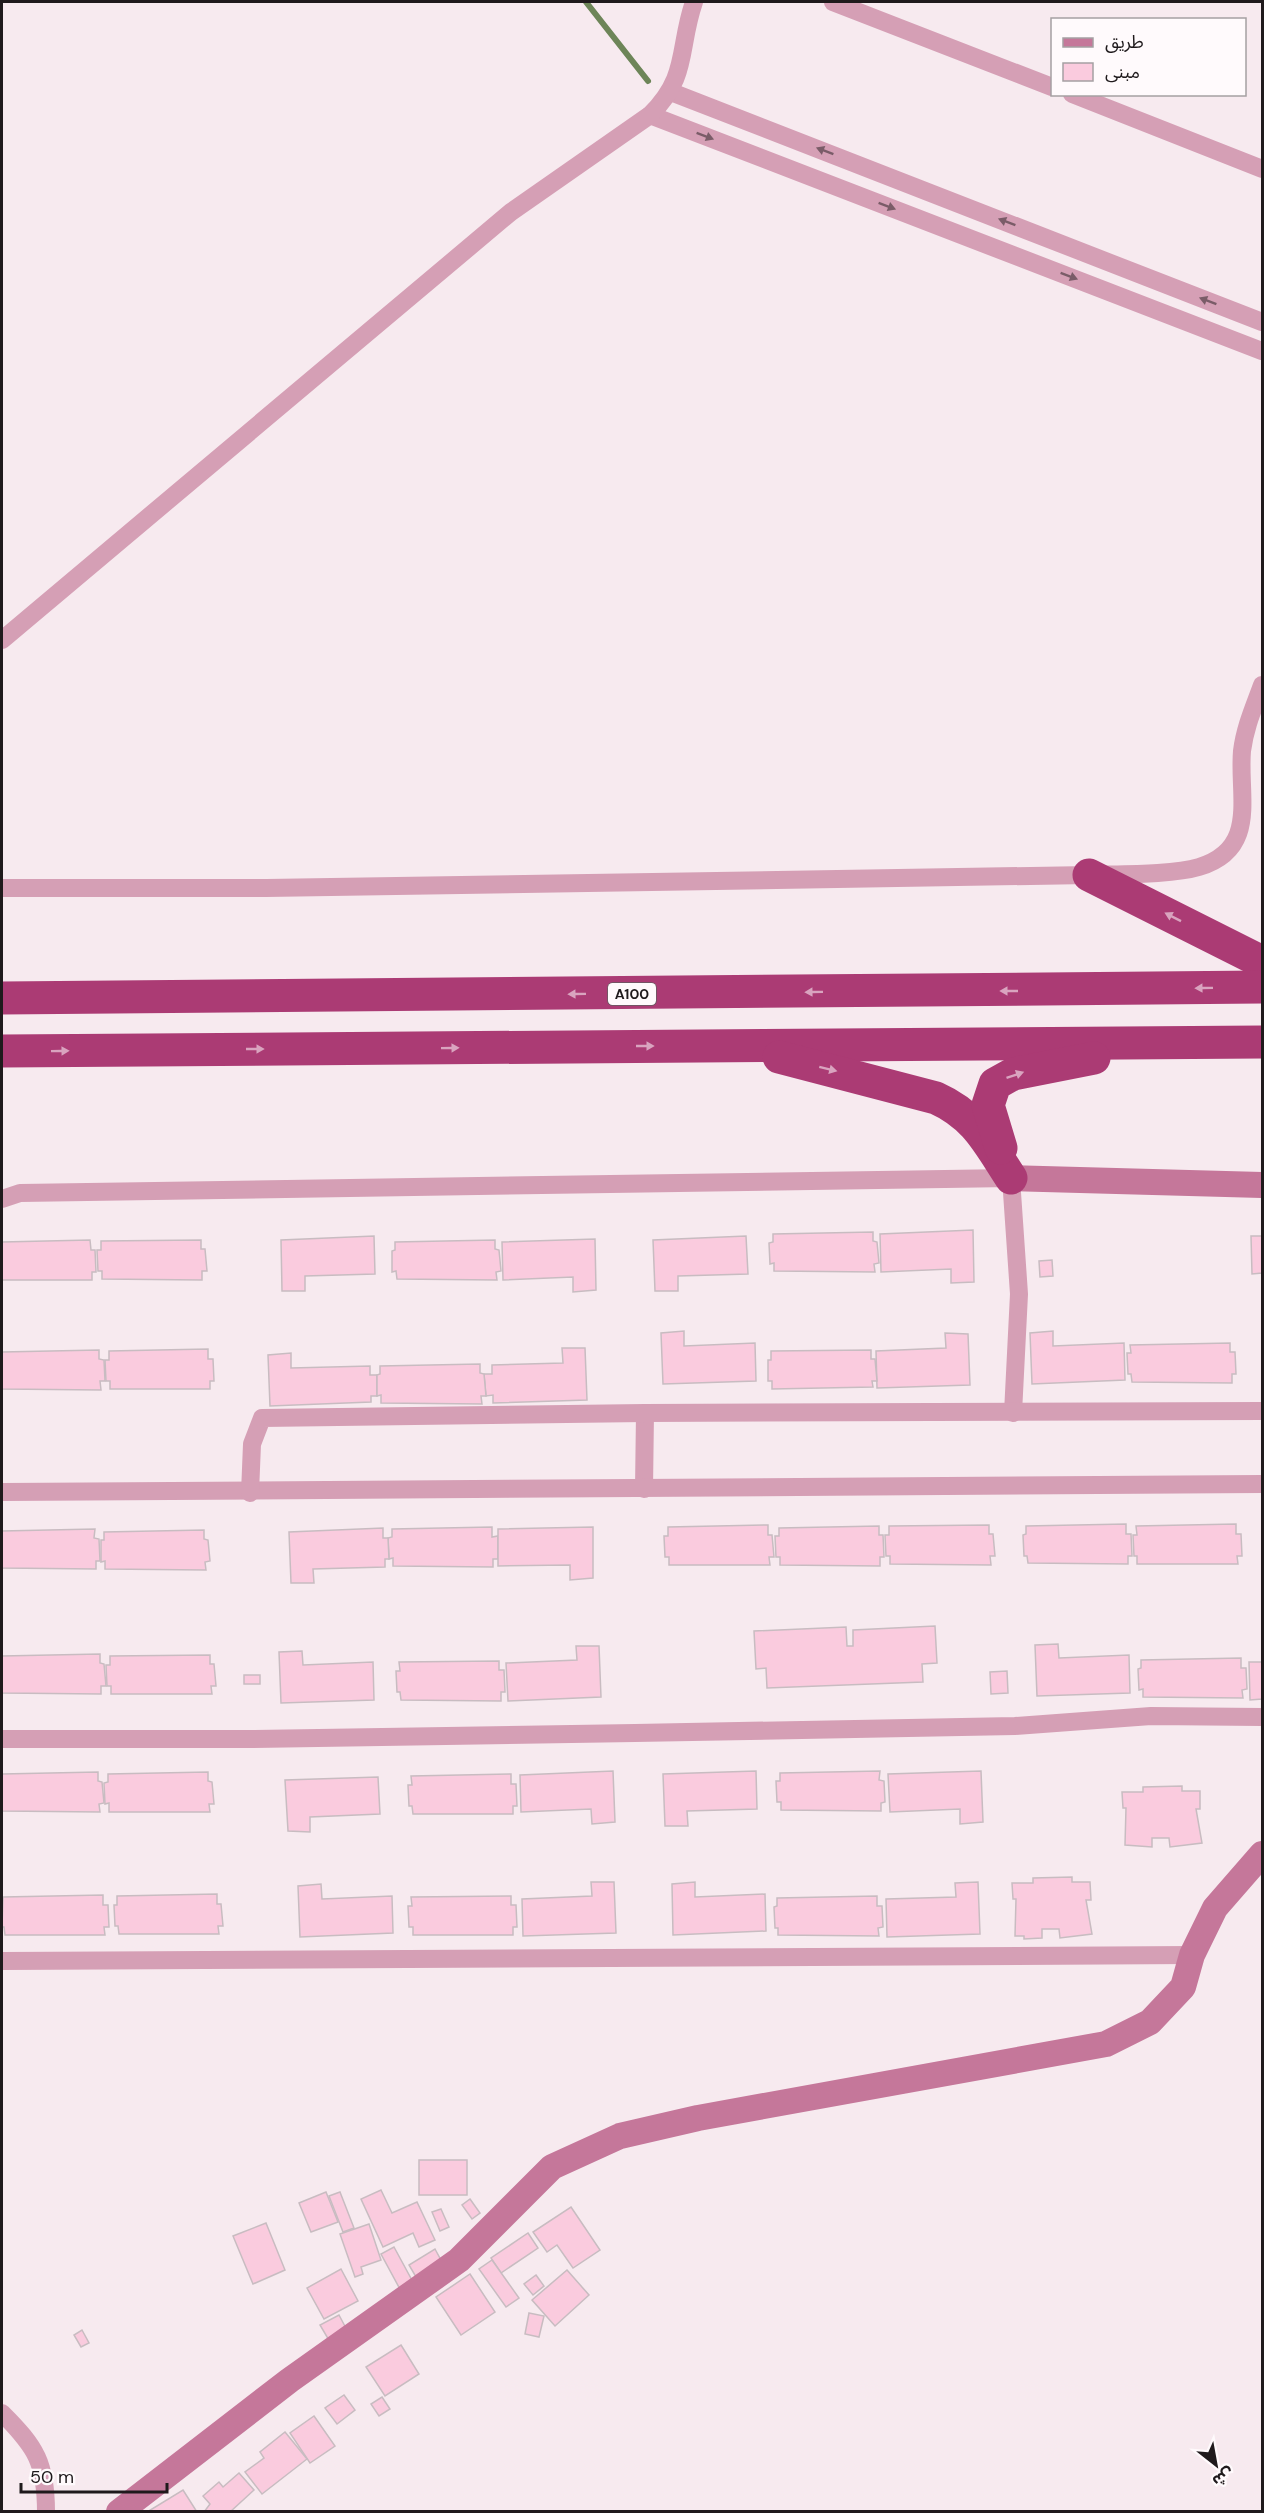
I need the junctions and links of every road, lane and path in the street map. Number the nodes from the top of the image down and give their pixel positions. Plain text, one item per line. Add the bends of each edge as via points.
1 (694, 2) edge
2 (833, 2) edge
3 (1051, 86) edge
4 (671, 92) junction
5 (1077, 96) edge
6 (650, 115) junction
7 (1263, 169) edge
8 (1263, 322) edge
9 (1263, 351) edge
10 (2, 640) edge
11 (1263, 686) edge
12 (1089, 875) junction
13 (2, 888) edge
14 (1263, 962) edge
15 (1263, 987) edge
16 (2, 998) edge
17 (1263, 1042) edge
18 (1172, 1043) junction
19 (730, 1045) junction
20 (2, 1051) edge
21 (1011, 1178) junction
22 (1263, 1185) edge
23 (2, 1198) edge
24 (1263, 1412) edge
25 (645, 1413) junction
26 (1013, 1413) junction
27 (1263, 1484) edge
28 (644, 1489) junction
29 (2, 1492) edge
30 (250, 1492) junction
31 (1263, 1717) edge
32 (2, 1739) edge
33 (1263, 1854) edge
34 (1192, 1955) junction
35 (2, 1961) edge
36 (2, 2413) edge
37 (46, 2511) edge
38 (118, 2511) edge

1 - 4 street
2 - 3 street
4 - 6 street
8 -> 4 street
5 - 7 street
6 -> 9 street
6 - 10 street via 511,212
11 - 12 street via 1243,744 1244,817 1233,844 1223,855 1197,868
12 - 13 street via 266,888
14 -> 12 highway
15 -> 16 highway, A100
17 - 18 highway
18 - 19 highway
21 -> 18 highway via 988,1105 995,1084 1013,1074
20 -> 19 highway
19 -> 21 highway via 936,1098 957,1107 980,1129
21 - 22 street
21 - 23 street via 20,1193
21 - 26 street via 1019,1294
24 - 26 street
25 - 26 street
25 - 28 street
25 - 30 street via 262,1418 252,1444
27 - 28 street
28 - 30 street
29 - 30 street
31 - 32 street via 1151,1716 1015,1726 646,1733
33 - 34 street via 1215,1908
34 - 35 street
34 - 38 street via 1182,1988 1150,2022 1106,2044 698,2118 620,2136 552,2167 459,2259
36 - 37 street via 39,2457 46,2486

